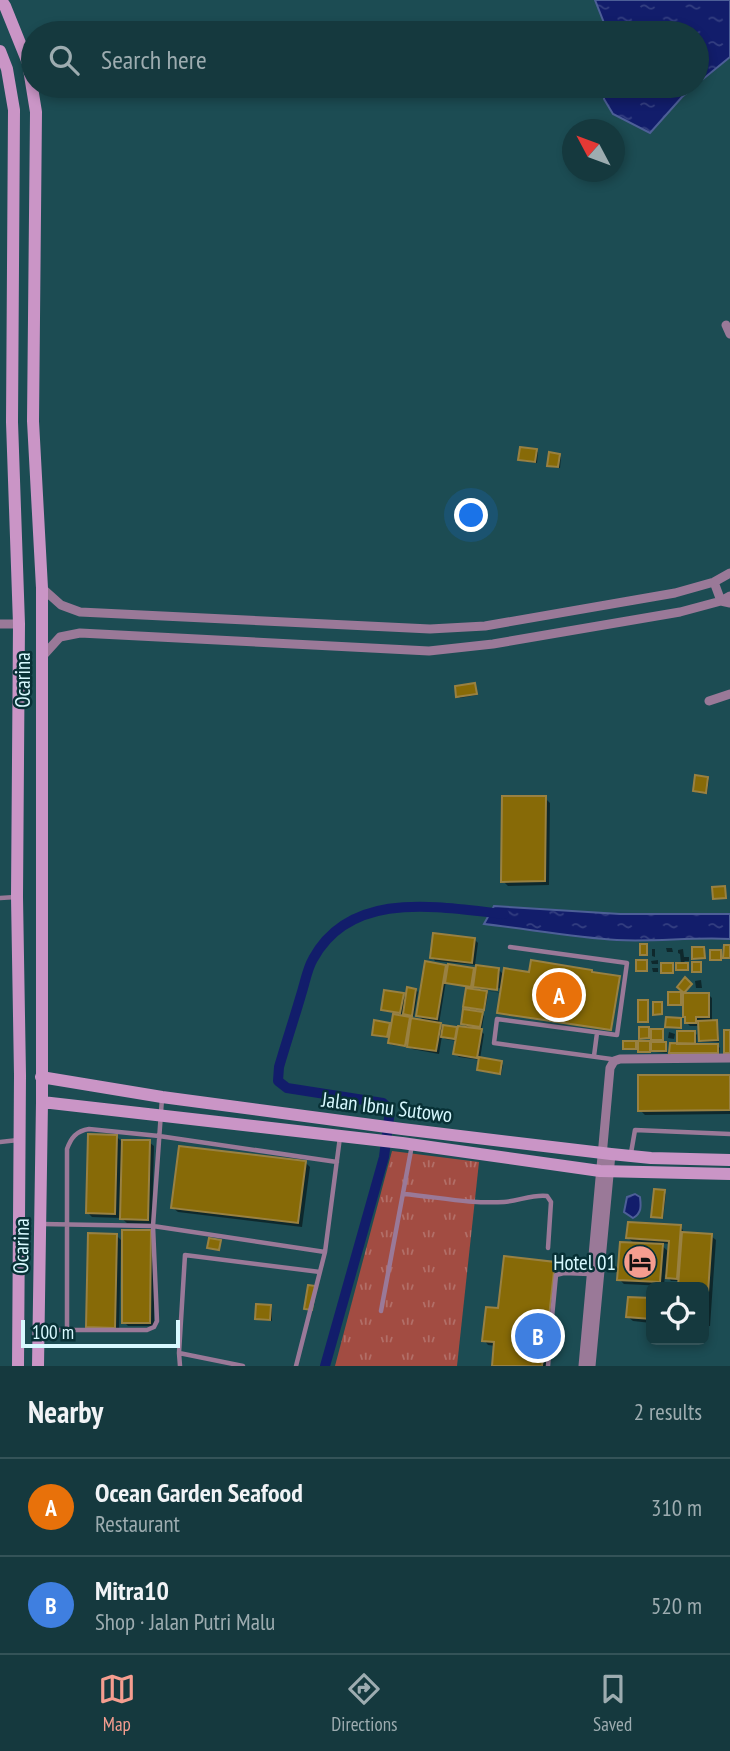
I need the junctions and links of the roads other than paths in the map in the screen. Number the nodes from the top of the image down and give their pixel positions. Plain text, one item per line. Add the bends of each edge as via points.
1 (1, 0) edge
2 (21, 45) edge
3 (0, 51) edge
4 (34, 98) edge
5 (33, 421) junction
6 (12, 422) junction
7 (730, 573) edge
8 (714, 582) junction
9 (42, 588) junction
10 (727, 600) edge
11 (562, 613) junction
12 (0, 624) edge
13 (19, 624) junction
14 (565, 632) junction
15 (41, 657) junction
16 (730, 694) edge
17 (709, 701) dead end
18 (17, 897) junction
19 (0, 898) edge
20 (510, 947) dead end
21 (597, 1032) junction
22 (594, 1056) junction
23 (730, 1058) edge
24 (614, 1061) junction
25 (41, 1077) junction
26 (162, 1097) junction
27 (42, 1102) junction
28 (161, 1114) junction
29 (730, 1134) edge
30 (159, 1136) junction
31 (341, 1136) junction
32 (405, 1139) junction
33 (19, 1140) junction
34 (0, 1142) edge
35 (606, 1154) junction
36 (630, 1156) junction
37 (730, 1160) edge
38 (337, 1162) junction
39 (605, 1171) junction
40 (730, 1174) edge
41 (404, 1194) junction
42 (41, 1224) junction
43 (67, 1226) junction
44 (153, 1226) junction
45 (548, 1248) dead end
46 (325, 1252) junction
47 (40, 1272) junction
48 (320, 1272) junction
49 (19, 1273) junction
50 (591, 1274) junction
51 (381, 1311) dead end
52 (552, 1317) dead end
53 (67, 1329) junction
54 (39, 1330) junction
55 (551, 1331) dead end
56 (179, 1353) junction
57 (18, 1366) edge
58 (38, 1366) edge
59 (180, 1366) edge
60 (243, 1366) edge
61 (296, 1366) edge
62 (548, 1366) edge
63 (583, 1366) edge
64 (591, 1366) edge

1 - 2 main road, Ocarina
3 - 6 main road, Ocarina via 13,110
4 - 5 main road, Ocarina
5 - 6 main road
5 - 9 main road, Ocarina
6 - 13 main road, Ocarina
7 - 8 street
8 - 10 street
8 - 11 street
9 - 11 street via 61,606 80,612 430,629 485,626
9 - 15 main road, Ocarina
10 - 14 street
11 - 14 street
12 - 13 street
13 - 18 main road, Ocarina
14 - 15 street via 429,651 80,633 60,637
15 - 25 main road, Ocarina
16 - 17 street
18 - 19 lane
18 - 33 main road, Ocarina
20 - 21 lane via 627,963 617,1035
21 - 22 lane
21 - 22 lane via 497,1019 494,1043
22 - 24 lane
23 - 24 street
24 - 35 street
25 - 26 main road, Jalan Ibnu Sutowo
25 - 27 main road, Ocarina
26 - 28 lane
26 - 32 main road, Jalan Ibnu Sutowo via 369,1124
27 - 28 main road, Jalan Ibnu Sutowo
27 - 42 main road, Ocarina
28 - 30 lane
28 - 31 main road, Jalan Ibnu Sutowo
29 - 36 lane via 635,1130
30 - 38 lane
30 - 43 lane via 80,1130 67,1149
30 - 44 lane
31 - 32 main road, Jalan Ibnu Sutowo
31 - 38 lane
32 - 35 main road, Jalan Ibnu Sutowo
32 - 39 main road, Jalan Ibnu Sutowo
32 - 41 lane
33 - 34 lane
33 - 49 main road, Ocarina
35 - 36 main road, Jalan Ibnu Sutowo
35 - 39 street
36 - 37 main road, Jalan Ibnu Sutowo
38 - 46 lane
39 - 40 main road, Jalan Ibnu Sutowo
39 - 50 street
39 - 64 street
41 - 45 lane via 503,1202 548,1196
41 - 51 lane
42 - 43 lane
42 - 47 main road, Ocarina
43 - 44 lane
43 - 53 lane
44 - 46 lane
44 - 53 lane via 154,1328
46 - 48 lane
47 - 49 main road
47 - 54 main road, Ocarina
48 - 56 lane via 184,1255
48 - 61 lane
49 - 57 main road, Ocarina
50 - 52 lane via 556,1275
50 - 63 street
53 - 54 lane
54 - 58 main road, Ocarina
55 - 62 lane
56 - 59 lane
56 - 60 lane

